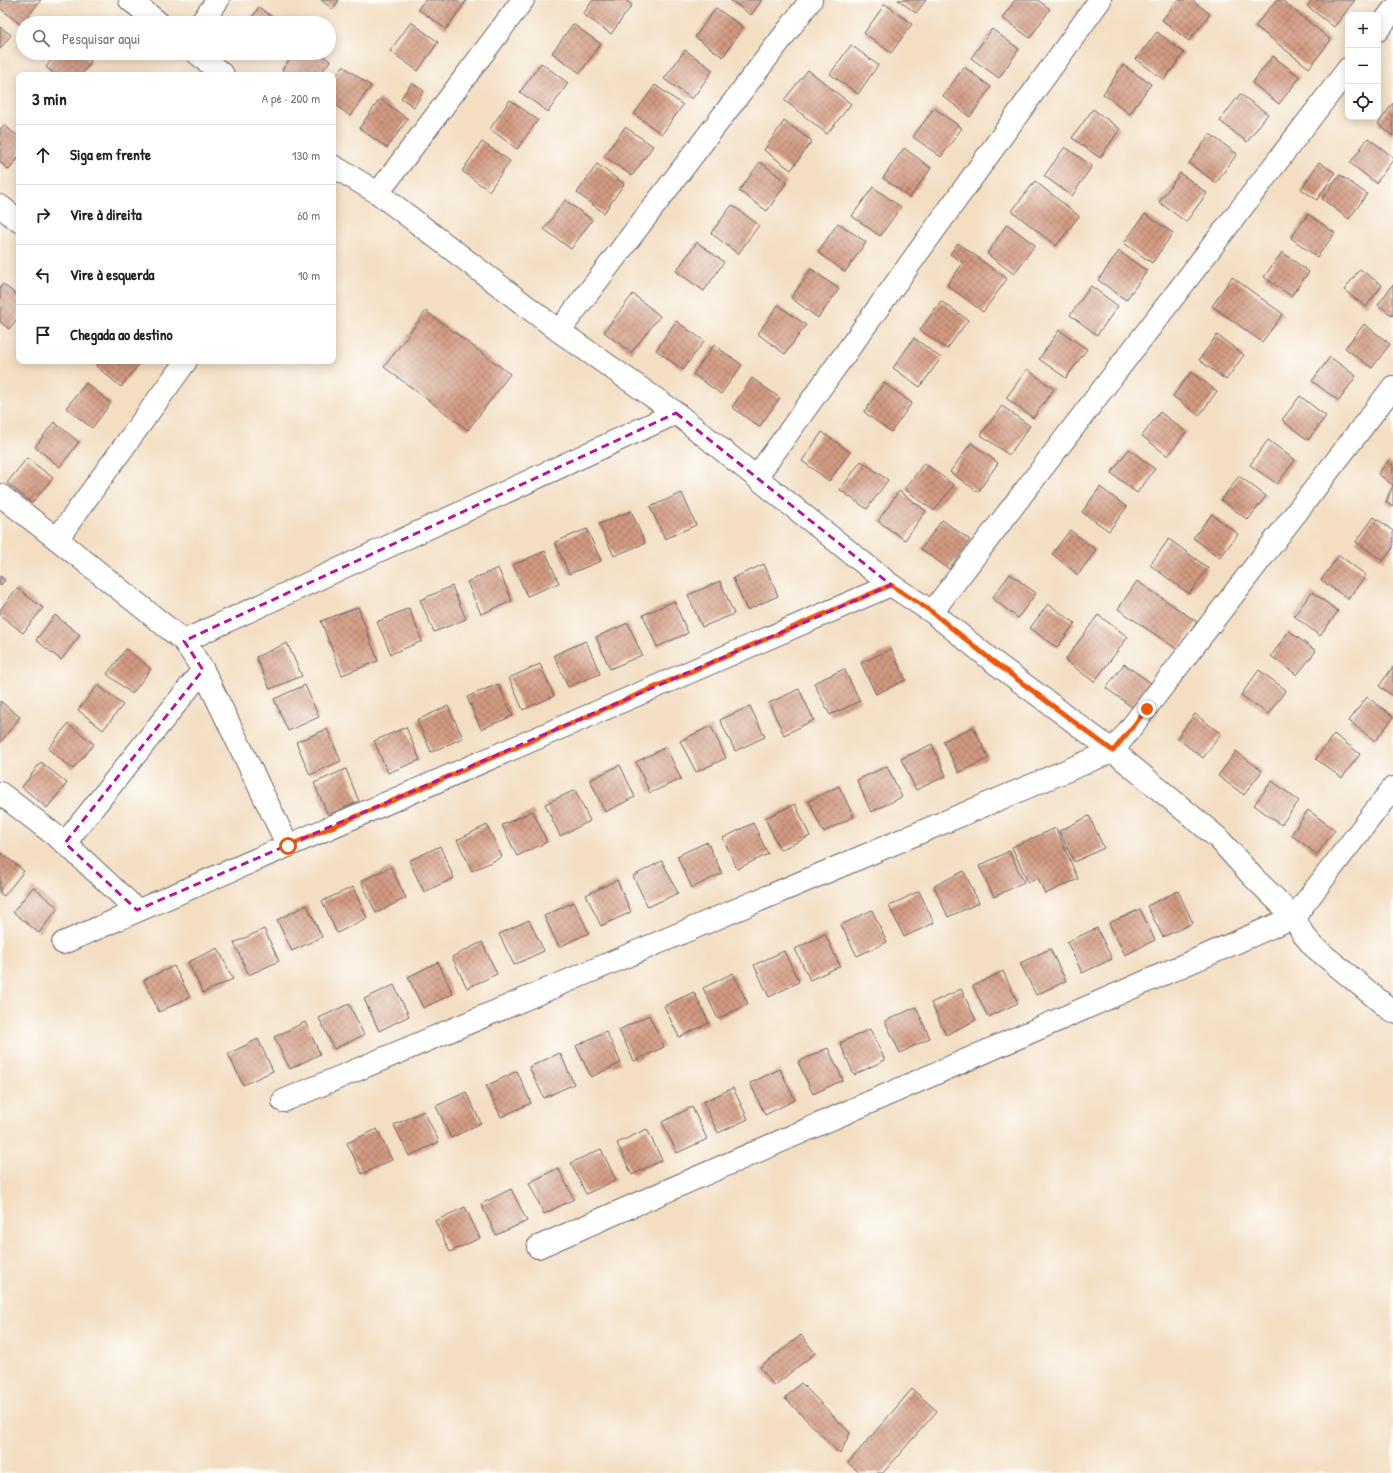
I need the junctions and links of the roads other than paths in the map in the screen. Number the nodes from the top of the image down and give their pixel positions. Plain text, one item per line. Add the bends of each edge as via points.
1 (130, 0) edge
2 (218, 0) edge
3 (523, 0) edge
4 (812, 0) edge
5 (1100, 0) edge
6 (1393, 10) edge
7 (150, 16) edge
8 (206, 16) edge
9 (1381, 26) edge
10 (205, 60) edge
11 (219, 72) edge
12 (1345, 73) edge
13 (336, 169) edge
14 (378, 193) junction
15 (0, 206) edge
16 (16, 219) edge
17 (559, 331) junction
18 (184, 364) edge
19 (1393, 387) edge
20 (676, 413) junction
21 (757, 476) junction
22 (0, 495) edge
23 (57, 539) junction
24 (891, 585) junction
25 (932, 612) junction
26 (184, 641) junction
27 (203, 670) junction
28 (1113, 751) junction
29 (1393, 788) edge
30 (0, 793) edge
31 (65, 843) junction
32 (288, 846) junction
33 (137, 910) junction
34 (1294, 917) junction
35 (63, 943) dead end
36 (1393, 1012) edge
37 (283, 1101) dead end
38 (538, 1247) dead end

1 - 7 street
2 - 8 street
3 - 14 street
4 - 17 street
5 - 21 street
6 - 9 street
10 - 11 street
12 - 25 street
13 - 14 street
14 - 17 street
15 - 16 street
17 - 20 street
18 - 23 street
19 - 28 street
20 - 21 street
20 - 26 street
21 - 24 street
22 - 23 street
23 - 26 street
24 - 25 street
24 - 32 street
25 - 28 street
26 - 27 street
27 - 31 street
27 - 32 street
28 - 34 street via 1218,838
28 - 37 street
29 - 34 street
30 - 31 street
31 - 33 street
32 - 33 street
33 - 35 street
34 - 36 street via 1314,947
34 - 38 street

